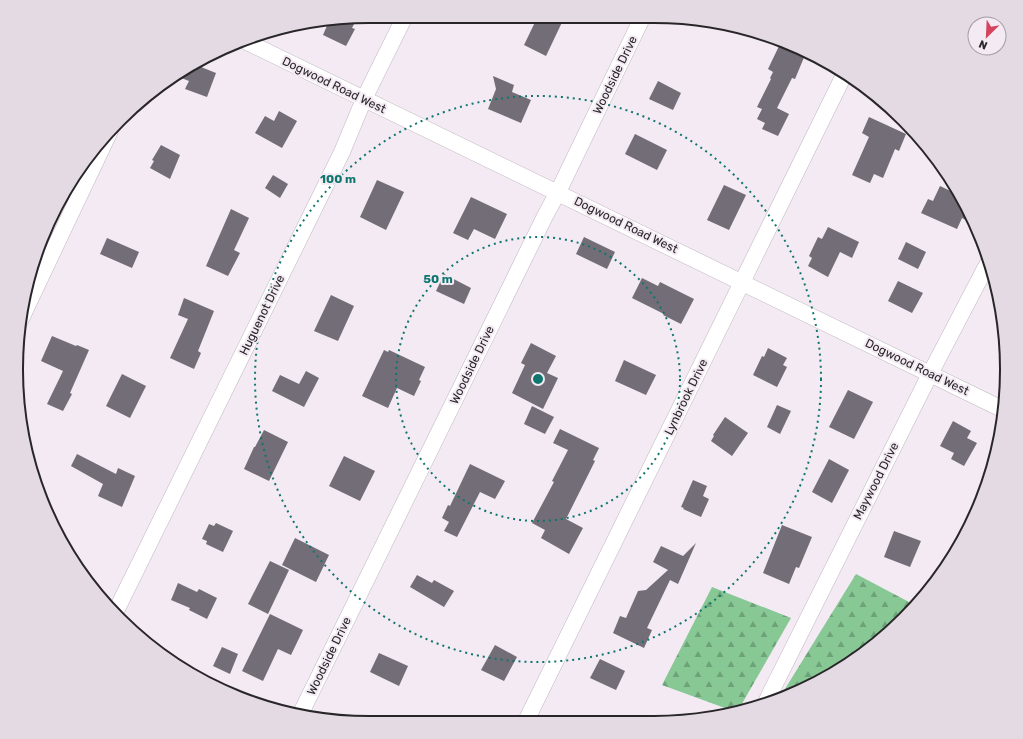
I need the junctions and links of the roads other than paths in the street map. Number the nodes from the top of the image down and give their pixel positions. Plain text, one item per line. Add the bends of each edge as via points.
1 (402, 23) edge
2 (640, 23) edge
3 (251, 44) edge
4 (842, 79) edge
5 (364, 99) junction
6 (99, 153) edge
7 (558, 192) junction
8 (985, 269) edge
9 (742, 282) junction
10 (31, 298) edge
11 (930, 374) junction
12 (998, 407) edge
13 (118, 608) edge
14 (769, 697) edge
15 (303, 709) edge
16 (528, 716) edge

1 - 5 street, Huguenot Drive
2 - 7 street, Woodside Drive
3 - 5 street, Dogwood Road West
4 - 9 street, Lynbrook Drive
5 - 7 street, Dogwood Road West
5 - 13 street, Huguenot Drive via 342,152
6 - 10 street
7 - 9 street, Dogwood Road West
7 - 15 street, Woodside Drive
8 - 11 street, Maywood Drive
9 - 11 street, Dogwood Road West
9 - 16 street, Lynbrook Drive
11 - 12 street, Dogwood Road West
11 - 14 street, Maywood Drive

